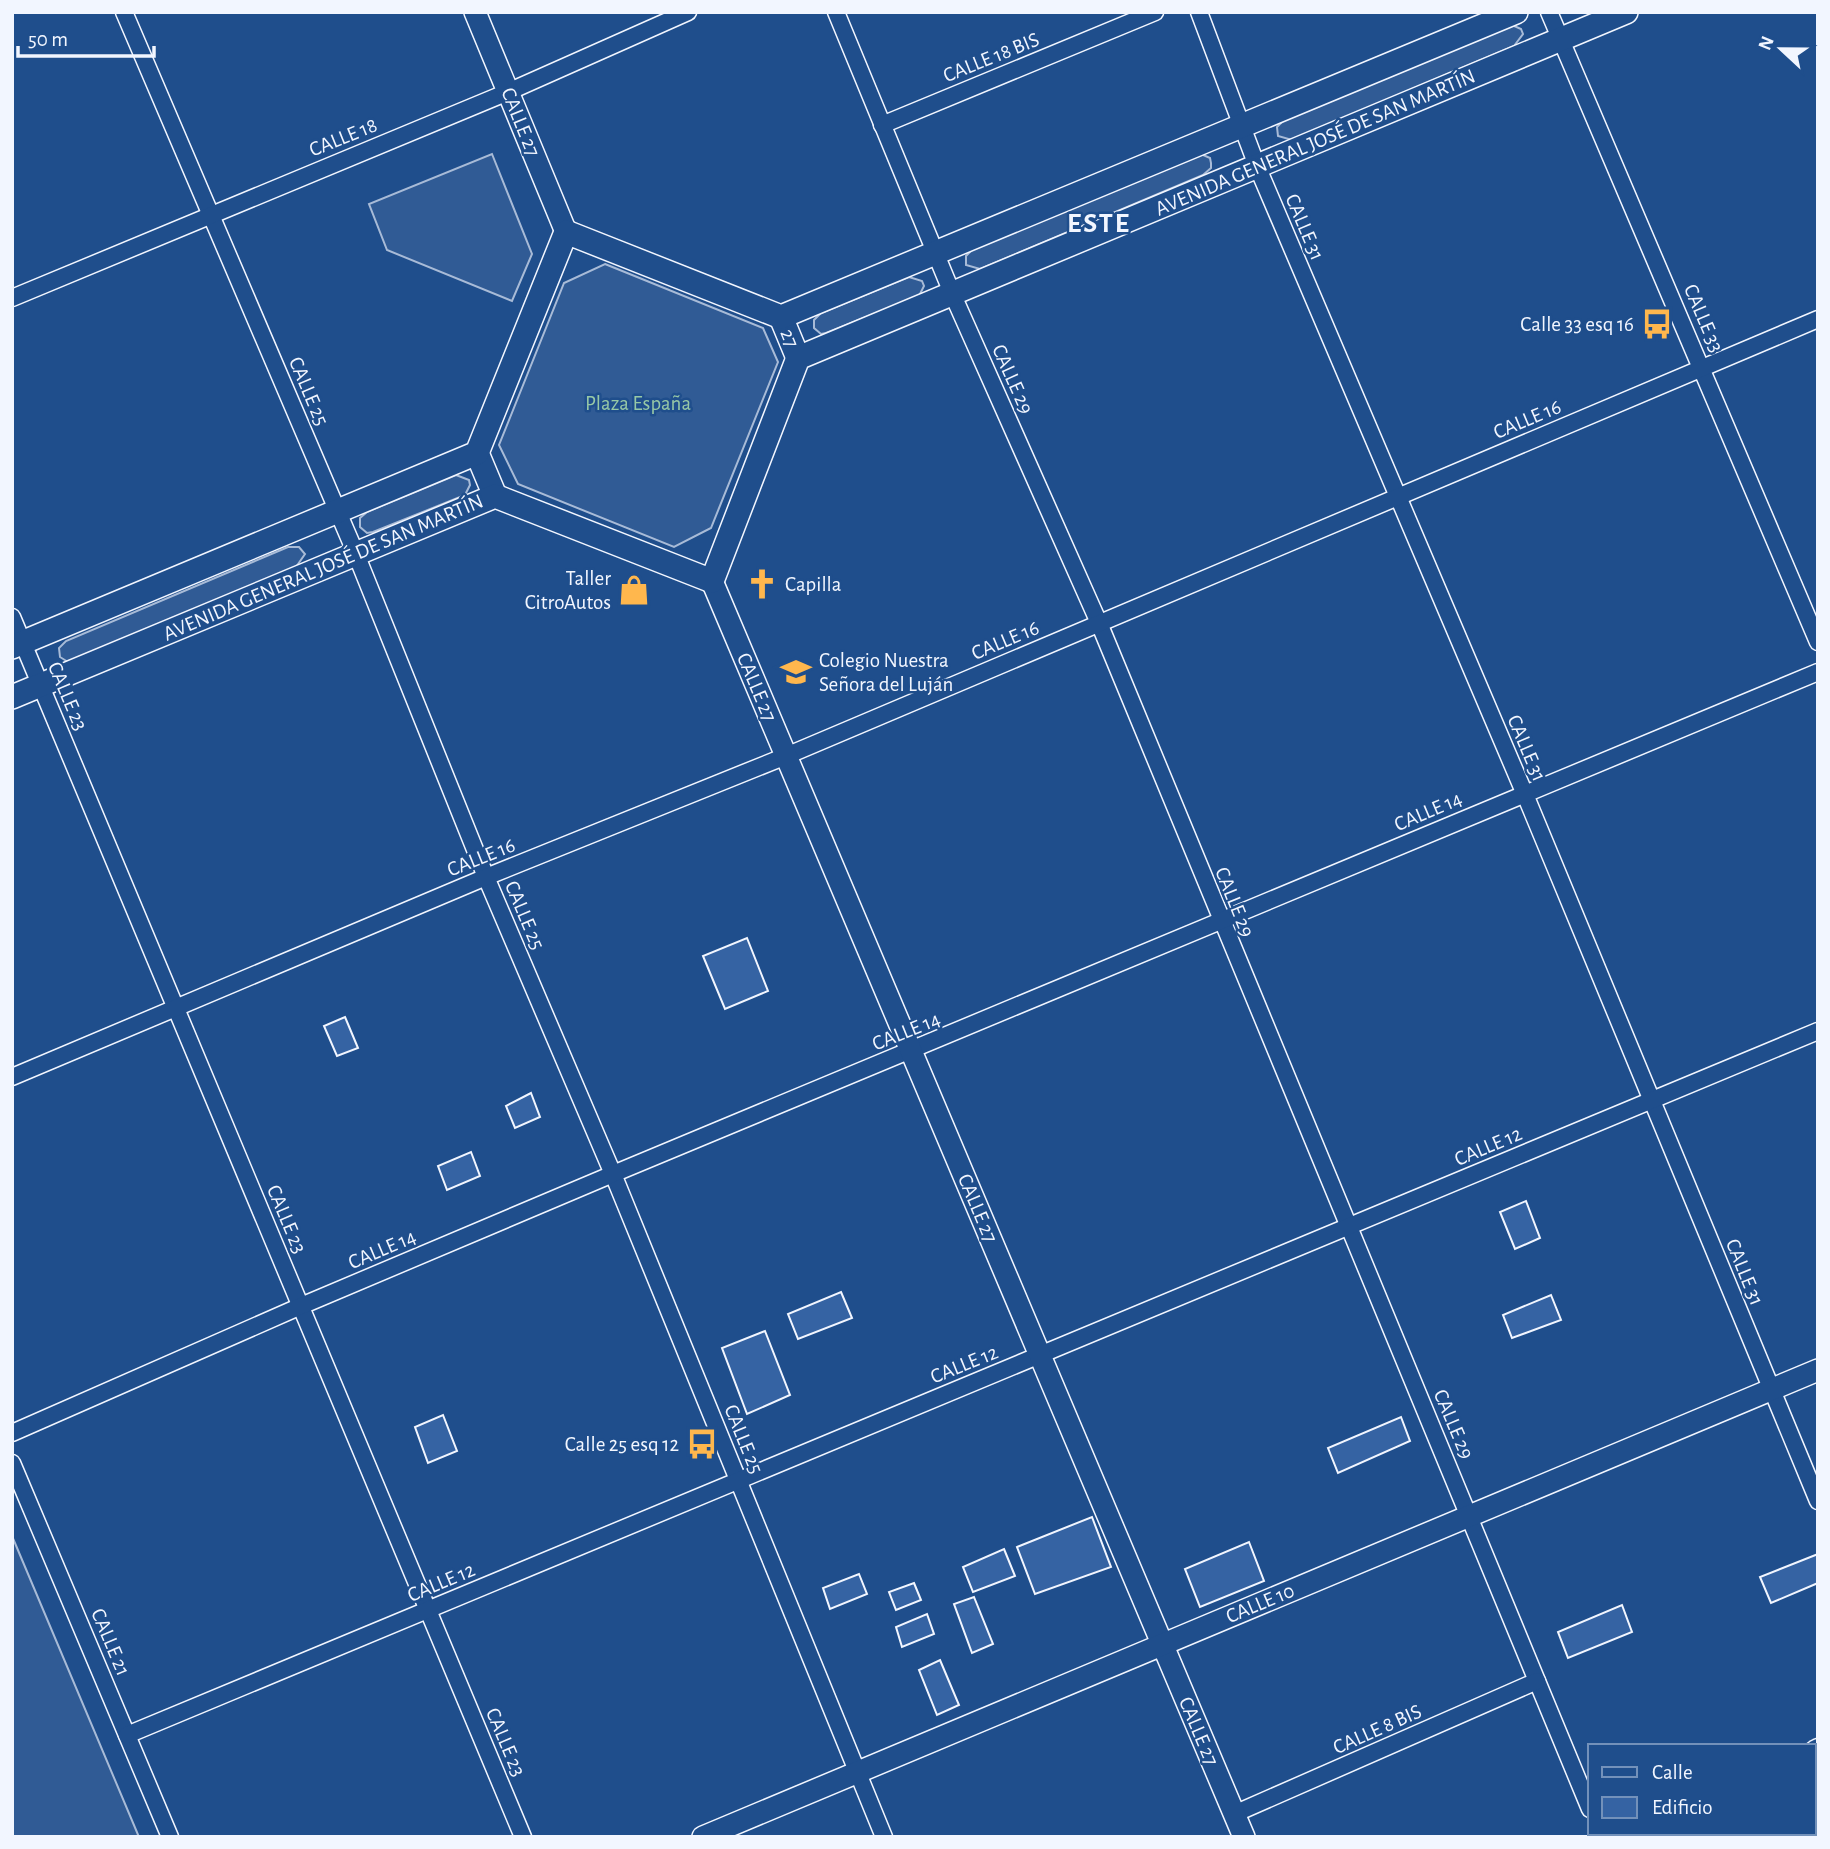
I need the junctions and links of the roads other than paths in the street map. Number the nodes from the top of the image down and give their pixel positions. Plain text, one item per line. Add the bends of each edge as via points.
1 (124, 12) edge
2 (475, 12) edge
3 (688, 12) edge
4 (836, 12) edge
5 (1155, 12) edge
6 (1199, 12) edge
7 (1516, 12) edge
8 (1549, 12) edge
9 (1626, 12) edge
10 (1561, 39) junction
11 (508, 92) junction
12 (882, 125) junction
13 (1243, 127) junction
14 (1257, 166) junction
15 (211, 214) junction
16 (566, 232) junction
17 (936, 254) junction
18 (952, 293) junction
19 (12, 298) edge
20 (782, 317) junction
21 (1818, 319) edge
22 (798, 358) junction
23 (1702, 368) junction
24 (477, 453) junction
25 (495, 496) junction
26 (1397, 497) junction
27 (337, 511) junction
28 (356, 554) junction
29 (712, 581) junction
30 (12, 617) edge
31 (1099, 623) junction
32 (1818, 642) edge
33 (18, 645) edge
34 (1818, 672) edge
35 (40, 685) junction
36 (12, 697) edge
37 (786, 756) junction
38 (1524, 792) junction
39 (486, 877) junction
40 (1221, 923) junction
41 (176, 1009) junction
42 (1818, 1031) edge
43 (912, 1052) junction
44 (12, 1077) edge
45 (1651, 1100) junction
46 (613, 1174) junction
47 (1347, 1227) junction
48 (301, 1306) junction
49 (1041, 1355) junction
50 (1818, 1370) edge
51 (1770, 1390) junction
52 (12, 1433) edge
53 (12, 1463) edge
54 (738, 1480) junction
55 (1818, 1501) edge
56 (1470, 1516) junction
57 (428, 1610) junction
58 (1163, 1644) junction
59 (1537, 1681) junction
60 (127, 1735) junction
61 (856, 1773) junction
62 (1588, 1803) edge
63 (1234, 1814) junction
64 (170, 1837) edge
65 (523, 1837) edge
66 (703, 1837) edge
67 (884, 1837) edge
68 (1244, 1837) edge

1 - 15 street, CALLE 25
2 - 11 street, CALLE 27
3 - 11 street, CALLE 18
4 - 12 street, CALLE 29
5 - 12 street, CALLE 18 BIS
6 - 13 street, CALLE 31
7 - 13 main road, AVENIDA GENERAL JOSÉ DE SAN MARTÍN
8 - 10 street, CALLE 33
9 - 10 main road, AVENIDA GENERAL JOSÉ DE SAN MARTÍN
10 - 14 main road, AVENIDA GENERAL JOSÉ DE SAN MARTÍN
10 - 23 street, CALLE 33
11 - 15 street, CALLE 18
11 - 16 street, CALLE 27
12 - 17 street, CALLE 29
13 - 14 street, CALLE 31
13 - 17 main road, AVENIDA GENERAL JOSÉ DE SAN MARTÍN
14 - 18 main road, AVENIDA GENERAL JOSÉ DE SAN MARTÍN
14 - 26 street, CALLE 31
15 - 19 street, CALLE 18
15 - 27 street, CALLE 25
16 - 20 main road
16 - 24 main road
17 - 18 street, CALLE 29
17 - 20 main road, AVENIDA GENERAL JOSÉ DE SAN MARTÍN
18 - 22 main road, AVENIDA GENERAL JOSÉ DE SAN MARTÍN
18 - 31 street, CALLE 29
20 - 22 main road, 27
21 - 23 street, CALLE 16
22 - 29 main road
23 - 26 street, CALLE 16
23 - 32 street, CALLE 33
24 - 25 main road
24 - 27 main road
25 - 28 main road, AVENIDA GENERAL JOSÉ DE SAN MARTÍN
25 - 29 main road, AVENIDA GENERAL JOSÉ DE SAN MARTÍN
26 - 31 street, CALLE 16
26 - 38 street, CALLE 31
27 - 28 street, CALLE 25
27 - 33 main road
28 - 35 main road, AVENIDA GENERAL JOSÉ DE SAN MARTÍN
28 - 39 street, CALLE 25
29 - 37 street, CALLE 27
30 - 33 street, CALLE 23
31 - 37 street, CALLE 16
31 - 40 street, CALLE 29
33 - 35 street, CALLE 23
34 - 38 street, CALLE 14
35 - 36 main road, AVENIDA GENERAL JOSÉ DE SAN MARTÍN
35 - 41 street, CALLE 23
37 - 39 street, CALLE 16
37 - 43 street, CALLE 27
38 - 40 street, CALLE 14
38 - 45 street, CALLE 31
39 - 41 street, CALLE 16
39 - 46 street, CALLE 25
40 - 43 street, CALLE 14
40 - 47 street, CALLE 29
41 - 44 street, CALLE 16
41 - 48 street, CALLE 23
42 - 45 street, CALLE 12
43 - 46 street, CALLE 14
43 - 49 street, CALLE 27
45 - 47 street, CALLE 12
45 - 51 street, CALLE 31
46 - 48 street, CALLE 14
46 - 54 street, CALLE 25
47 - 49 street, CALLE 12
47 - 56 street, CALLE 29
48 - 52 street, CALLE 14
48 - 57 street, CALLE 23
49 - 54 street, CALLE 12
49 - 58 street, CALLE 27
50 - 51 street, CALLE 10
51 - 55 street, CALLE 31
51 - 56 street, CALLE 10
53 - 60 street, CALLE 21
54 - 57 street, CALLE 12
54 - 61 street, CALLE 25
56 - 58 street, CALLE 10
56 - 59 street, CALLE 29
57 - 60 street, CALLE 12
57 - 65 street, CALLE 23
58 - 61 street, CALLE 10
58 - 63 street, CALLE 27
59 - 62 street, CALLE 29
59 - 63 street, CALLE 8 BIS
60 - 64 street, CALLE 21
61 - 66 street, CALLE 10
61 - 67 street, CALLE 25
63 - 68 street, CALLE 27

